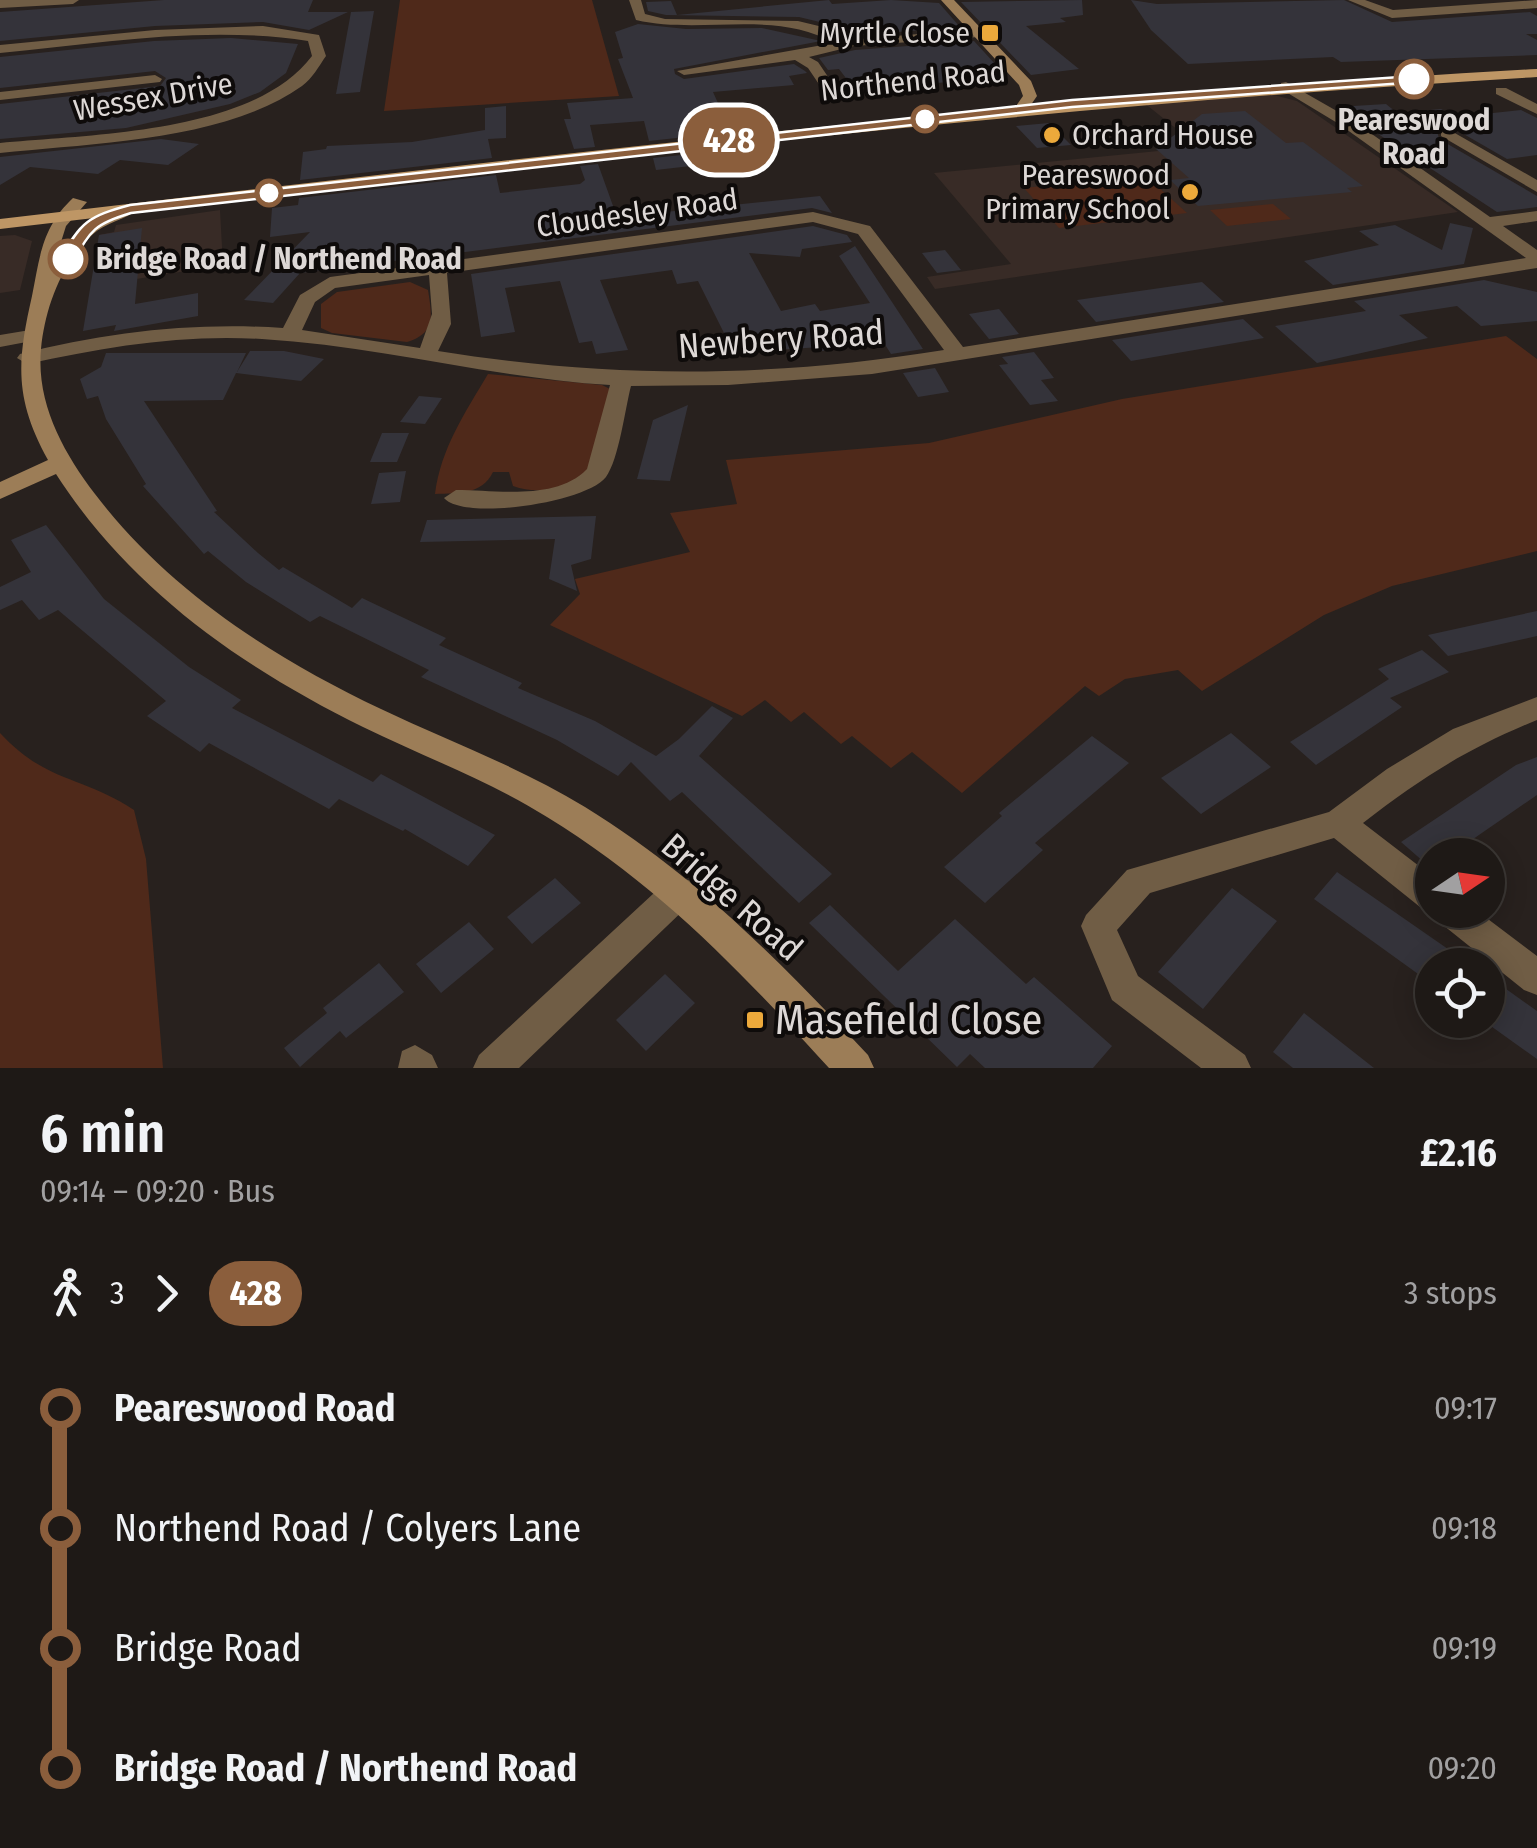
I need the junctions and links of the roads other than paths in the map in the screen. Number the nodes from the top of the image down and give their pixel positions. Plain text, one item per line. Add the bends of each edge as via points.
1 (73, 0) edge
2 (634, 0) edge
3 (947, 0) edge
4 (1354, 0) edge
5 (0, 4) edge
6 (1537, 4) edge
7 (979, 33) junction
8 (845, 44) junction
9 (0, 50) edge
10 (797, 56) junction
11 (1537, 64) edge
12 (684, 71) dead end
13 (1537, 73) edge
14 (154, 79) dead end
15 (1286, 86) junction
16 (1501, 91) dead end
17 (0, 96) edge
18 (836, 99) dead end
19 (1025, 102) junction
20 (1537, 110) edge
21 (1446, 133) dead end
22 (0, 148) edge
23 (1537, 188) edge
24 (79, 202) junction
25 (130, 209) junction
26 (0, 211) edge
27 (1537, 216) edge
28 (59, 217) junction
29 (1489, 222) junction
30 (0, 224) edge
31 (1537, 260) edge
32 (437, 268) junction
33 (43, 292) junction
34 (290, 335) junction
35 (0, 341) edge
36 (28, 347) junction
37 (958, 354) junction
38 (425, 355) junction
39 (622, 380) junction
40 (60, 463) junction
41 (0, 491) edge
42 (456, 498) dead end
43 (1537, 708) edge
44 (1339, 823) junction
45 (1415, 883) edge
46 (679, 892) junction
47 (1473, 928) edge
48 (1537, 978) edge
49 (492, 1068) edge
50 (854, 1068) edge
51 (1232, 1068) edge

1 - 5 street
2 - 8 street via 640,17 664,25 760,16 822,28
3 - 7 street
4 - 6 street via 1392,14
7 - 8 street
7 - 19 street via 1021,78
8 - 10 street
9 - 22 street, Wessex Drive via 263,30 314,38 319,56 304,80 243,111 184,126
10 - 12 street
10 - 18 street via 813,65
11 - 19 main road, Northend Road
13 - 15 main road, Northend Road
14 - 17 street
15 - 19 main road, Northend Road
15 - 29 street
16 - 20 street
19 - 24 main road, Northend Road
19 - 25 main road, Northend Road
21 - 23 street
24 - 26 main road, Northend Road
24 - 28 street
25 - 28 main road, Northend Road
25 - 33 street, Bridge Road via 82,230
27 - 29 street
28 - 30 main road, Northend Road
28 - 33 street, Bridge Road
29 - 31 street
31 - 37 street, Newbery Road
32 - 34 street, Cloudesley Road via 330,283 307,299
32 - 37 street, Cloudesley Road via 813,218 864,230
32 - 38 street via 443,317
33 - 36 street, Bridge Road
34 - 36 street, Newbery Road via 180,333
34 - 38 street, Newbery Road
35 - 36 street, Newbery Road
36 - 40 street, Bridge Road via 29,387
37 - 39 street, Newbery Road via 780,377
38 - 39 street, Newbery Road
39 - 42 street via 592,482 570,493
40 - 41 street
40 - 46 street, Bridge Road via 143,569 222,632 364,714 540,797
43 - 44 street via 1464,737
44 - 45 street
44 - 51 street via 1139,881 1098,926 1126,988
46 - 49 street
46 - 50 street, Bridge Road
47 - 48 street

